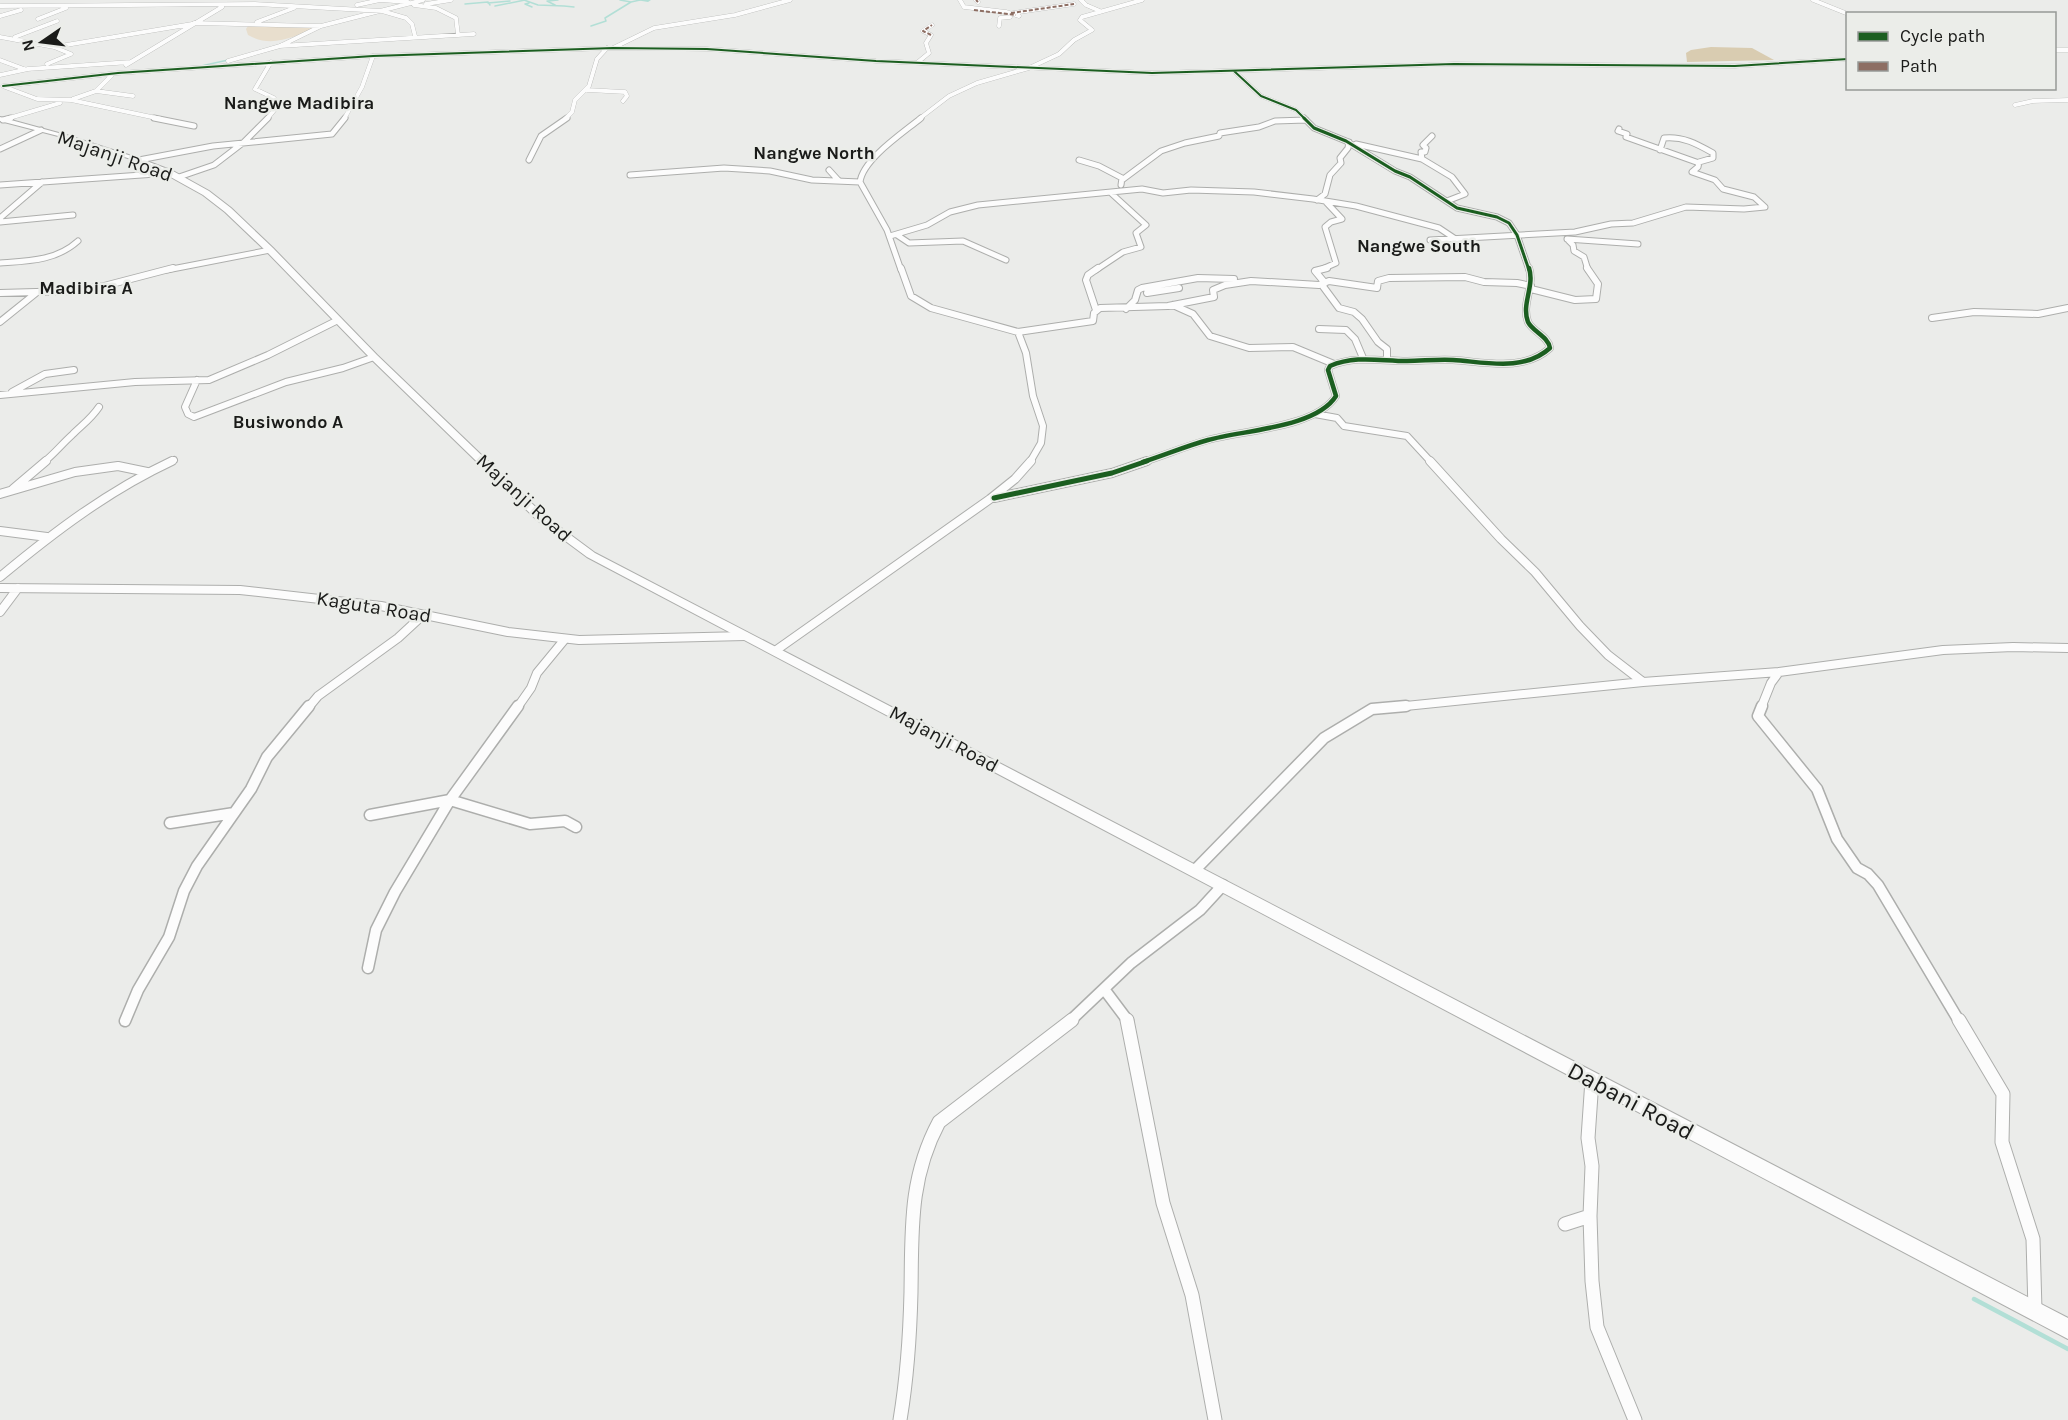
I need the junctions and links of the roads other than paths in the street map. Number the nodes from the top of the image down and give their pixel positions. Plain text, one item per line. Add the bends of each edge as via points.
1 (57, 0) edge
2 (198, 0) edge
3 (238, 0) edge
4 (423, 0) edge
5 (451, 0) edge
6 (790, 0) edge
7 (960, 0) edge
8 (1081, 0) edge
9 (1142, 0) edge
10 (1813, 0) edge
11 (413, 4) junction
12 (1074, 4) dead end
13 (225, 5) junction
14 (0, 6) edge
15 (34, 6) junction
16 (71, 6) junction
17 (177, 6) junction
18 (185, 6) junction
19 (300, 6) junction
20 (346, 9) junction
21 (1100, 10) junction
22 (168, 11) dead end
23 (382, 11) junction
24 (1011, 13) junction
25 (1846, 13) edge
26 (0, 16) edge
27 (1019, 16) junction
28 (1024, 16) dead end
29 (38, 19) dead end
30 (57, 21) dead end
31 (193, 23) junction
32 (250, 24) junction
33 (932, 25) dead end
34 (321, 26) junction
35 (999, 26) dead end
36 (474, 34) dead end
37 (458, 35) junction
38 (415, 36) junction
39 (0, 37) edge
40 (421, 37) junction
41 (13, 38) junction
42 (408, 38) junction
43 (280, 46) junction
44 (54, 47) junction
45 (607, 48) junction
46 (613, 48) junction
47 (373, 56) junction
48 (1846, 59) edge
49 (0, 60) edge
50 (130, 62) junction
51 (271, 62) junction
52 (918, 62) junction
53 (202, 67) junction
54 (39, 68) junction
55 (1029, 68) junction
56 (24, 69) junction
57 (1234, 72) junction
58 (118, 73) junction
59 (0, 75) edge
60 (112, 75) junction
61 (1, 85) edge
62 (587, 90) junction
63 (96, 91) junction
64 (132, 96) dead end
65 (71, 100) junction
66 (2068, 100) edge
67 (622, 101) dead end
68 (2015, 105) dead end
69 (1, 120) edge
70 (1306, 120) junction
71 (194, 126) dead end
72 (1619, 129) dead end
73 (40, 130) junction
74 (1432, 136) dead end
75 (244, 142) junction
76 (1350, 143) junction
77 (0, 149) edge
78 (1660, 150) junction
79 (1422, 159) junction
80 (139, 160) junction
81 (529, 160) dead end
82 (1078, 160) dead end
83 (1699, 163) junction
84 (828, 170) dead end
85 (175, 175) junction
86 (630, 175) dead end
87 (1122, 180) junction
88 (839, 181) junction
89 (42, 182) junction
90 (860, 182) junction
91 (0, 185) edge
92 (1126, 191) junction
93 (1111, 193) junction
94 (1320, 200) junction
95 (1447, 201) junction
96 (73, 215) dead end
97 (0, 220) edge
98 (1517, 234) junction
99 (893, 236) junction
100 (1568, 237) junction
101 (1454, 238) junction
102 (1430, 240) dead end
103 (78, 241) dead end
104 (1638, 244) dead end
105 (270, 250) junction
106 (1006, 260) dead end
107 (0, 263) edge
108 (1244, 281) junction
109 (1324, 284) junction
110 (1179, 288) dead end
111 (1531, 288) junction
112 (0, 293) edge
113 (36, 293) junction
114 (1138, 295) junction
115 (1171, 305) junction
116 (2068, 308) edge
117 (1126, 309) junction
118 (1096, 310) junction
119 (1932, 318) dead end
120 (338, 320) junction
121 (0, 322) edge
122 (1319, 329) dead end
123 (1018, 332) junction
124 (374, 357) junction
125 (1363, 358) junction
126 (1387, 360) junction
127 (1334, 364) junction
128 (74, 370) dead end
129 (197, 380) junction
130 (2, 397) edge
131 (99, 407) dead end
132 (1315, 414) junction
133 (174, 460) dead end
134 (147, 472) junction
135 (11, 490) junction
136 (0, 494) edge
137 (994, 498) junction
138 (0, 531) edge
139 (47, 537) junction
140 (0, 577) edge
141 (0, 588) edge
142 (18, 588) junction
143 (0, 612) edge
144 (424, 614) junction
145 (745, 636) junction
146 (565, 639) junction
147 (2068, 648) edge
148 (775, 651) junction
149 (1779, 672) junction
150 (1643, 682) junction
151 (450, 800) junction
152 (234, 813) junction
153 (370, 815) dead end
154 (170, 823) dead end
155 (576, 827) dead end
156 (1195, 870) junction
157 (1223, 885) junction
158 (368, 968) dead end
159 (1104, 989) junction
160 (125, 1021) dead end
161 (1592, 1080) junction
162 (1590, 1216) junction
163 (1565, 1224) dead end
164 (2035, 1312) junction
165 (2068, 1329) edge
166 (900, 1420) edge
167 (1215, 1420) edge
168 (1635, 1420) edge

1 - 15 street
2 - 18 street
3 - 13 street
4 - 11 street
5 - 11 street
6 - 46 street via 639,31
7 - 24 street via 964,7 979,11
8 - 21 street
9 - 21 street
10 - 25 street
11 - 20 street via 380,0
11 - 23 street
11 - 37 street via 452,15
12 - 24 street
13 - 18 street
13 - 19 street
13 - 31 street
14 - 15 street
15 - 16 street
15 - 26 street
16 - 17 street
16 - 29 street
17 - 18 street
17 - 22 street
19 - 20 street
19 - 32 street
20 - 23 street
21 - 55 street via 1080,18 1091,31 1059,54
23 - 34 street
23 - 38 street via 406,18
24 - 27 street
27 - 28 street
27 - 35 street via 1000,18
30 - 41 street
31 - 32 street
31 - 44 street
31 - 50 street
32 - 34 street
33 - 52 street via 923,31 931,36 926,43 929,53
34 - 43 street
36 - 37 street
37 - 40 street
38 - 40 street
38 - 42 street
39 - 41 street
40 - 42 street
41 - 44 street
42 - 43 street
43 - 53 street
44 - 54 street via 71,54
45 - 46 street
45 - 47 street
45 - 62 street via 592,68 594,77
46 - 52 street via 691,48
47 - 51 street
47 - 75 street via 356,99 332,134
48 - 57 street via 1735,66 1422,65
49 - 56 street
50 - 54 street
50 - 58 street
51 - 53 street
51 - 75 street via 255,89 274,98 276,109
52 - 55 street
53 - 58 street
54 - 56 street
55 - 57 street
55 - 90 street via 969,86 940,102 868,163
56 - 59 street
57 - 70 street via 1261,96 1293,108
58 - 60 street
60 - 61 street
60 - 63 street
61 - 65 street via 37,99
62 - 67 street via 625,92 627,96
62 - 81 street via 578,95 574,109 561,123 541,136
63 - 64 street
63 - 65 street
65 - 69 street
65 - 71 street
66 - 68 street
69 - 73 main road, Majanji Road
70 - 76 street via 1317,130
70 - 87 street via 1275,121 1171,147 1144,161 1140,170
72 - 78 street via 1626,137
73 - 77 street
73 - 80 main road, Majanji Road
74 - 79 street via 1423,146 1426,148
75 - 80 street
75 - 85 street via 214,165
76 - 79 street
76 - 94 street
76 - 95 street
78 - 83 street
78 - 83 street via 1667,137 1692,142 1714,155
79 - 95 street via 1462,184 1465,194
80 - 85 main road, Majanji Road
82 - 87 street via 1099,166
83 - 100 street via 1692,172 1715,180 1722,189 1754,197 1766,207 1686,207
84 - 88 street
85 - 89 street
85 - 105 main road, Majanji Road via 228,210
86 - 88 street via 724,168
87 - 92 street via 1122,189
88 - 90 street
89 - 91 street
89 - 97 street
90 - 99 street
92 - 93 street
92 - 94 street via 1254,192
93 - 99 street via 978,205 950,212 927,225
93 - 118 street via 1146,225 1136,233 1141,248 1123,252 1088,275 1086,280
94 - 101 street via 1439,228
94 - 109 street via 1342,219 1325,227 1336,263 1315,271
95 - 98 street via 1460,210 1503,219
96 - 97 street
98 - 100 street
98 - 101 street
98 - 111 street via 1532,277
99 - 106 street via 909,243 963,241
99 - 123 street via 907,289 916,301
100 - 104 street
100 - 111 street via 1598,284 1596,299 1575,300
101 - 102 street
103 - 107 street via 73,247 43,259
105 - 113 street via 72,291
105 - 120 main road, Majanji Road
108 - 109 street
108 - 114 street via 1198,278 1142,288
108 - 115 street via 1221,285 1213,290 1212,298
109 - 111 street via 1329,281 1377,288 1382,279 1458,277
109 - 126 street via 1339,308 1354,312 1387,349
110 - 114 street
111 - 126 street via 1526,309 1529,324 1550,348 1541,357 1501,364
112 - 113 street
113 - 121 street
114 - 117 street
115 - 117 street
115 - 127 street via 1193,314 1210,336 1249,348 1293,347
116 - 119 street via 2033,315 1988,312
117 - 118 street
118 - 123 street via 1093,321
120 - 124 main road, Majanji Road
120 - 129 street via 246,365 209,380
122 - 125 street via 1346,330 1355,339
123 - 137 street via 1026,349 1032,395 1044,432 1036,454
124 - 129 street via 286,382 194,417 185,407
124 - 145 main road, Majanji Road via 541,518 591,555
125 - 126 street
125 - 127 street
127 - 132 street via 1328,370 1336,396
128 - 130 street via 45,374
129 - 130 street via 135,382
131 - 135 street via 61,448
132 - 137 street via 1208,440 1121,470
132 - 150 street via 1337,418 1344,426 1407,436 1535,572 1580,626 1608,655
133 - 134 street
134 - 135 street via 118,466 63,474
134 - 139 street via 111,491
135 - 136 street
137 - 148 street
138 - 139 street
139 - 140 street
141 - 142 street, Kaguta Road
142 - 143 street
142 - 144 street, Kaguta Road via 240,590
144 - 146 street, Kaguta Road via 508,632
144 - 152 street via 398,638 318,696 267,757
145 - 146 street, Kaguta Road
145 - 148 main road, Majanji Road
146 - 151 street via 537,673 531,688
147 - 149 street via 1943,650
148 - 156 main road, Majanji Road
149 - 150 street
149 - 164 street via 1758,716 1817,789 1837,839 1857,868 1878,885 2003,1094 2002,1142 2033,1239
150 - 156 street via 1372,708 1324,738
151 - 153 street
151 - 155 street via 530,824 565,820
151 - 158 street via 376,930
152 - 154 street
152 - 160 street via 197,866 169,937
156 - 157 main road, Dabani Road
157 - 159 street via 1200,910
157 - 161 main road, Dabani Road
159 - 166 street via 1061,1030 945,1117 927,1141 916,1174 910,1234 912,1291
159 - 167 street via 1129,1023 1163,1203 1192,1295
161 - 162 street via 1588,1138 1592,1166
161 - 164 main road, Dabani Road
162 - 163 street
162 - 168 street via 1597,1327
164 - 165 main road, Dabani Road

